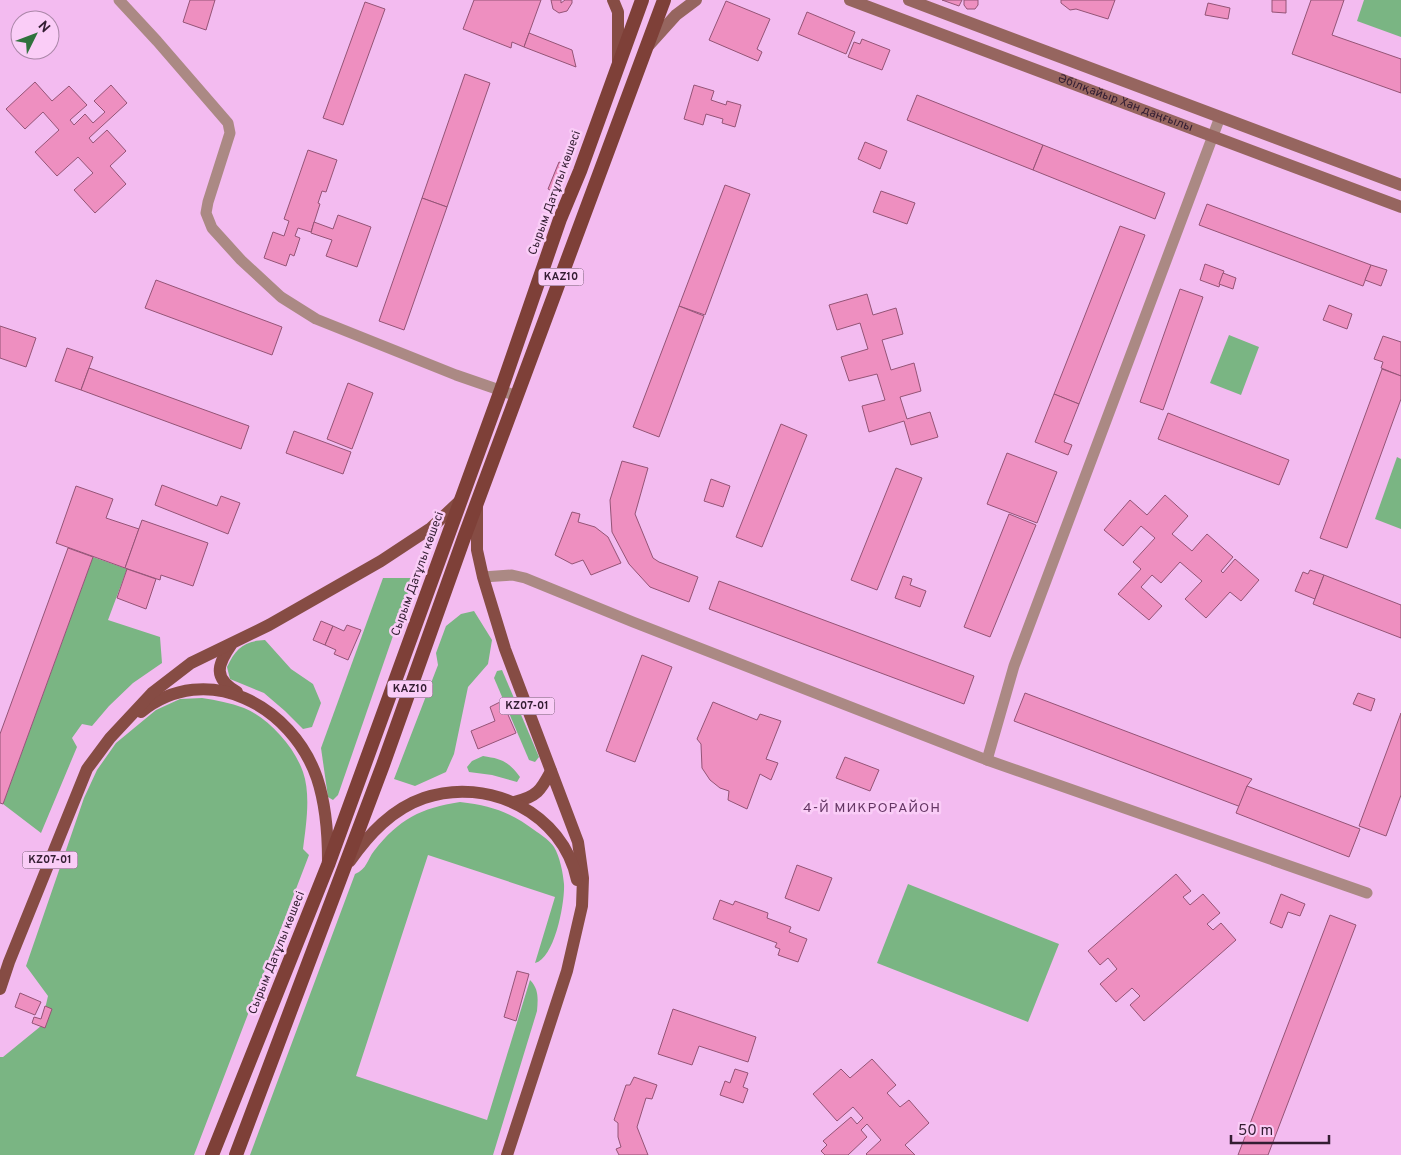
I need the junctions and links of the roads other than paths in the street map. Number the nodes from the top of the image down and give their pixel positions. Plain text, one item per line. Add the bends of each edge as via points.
1 (119, 0) edge
2 (613, 0) edge
3 (642, 0) edge
4 (664, 0) edge
5 (696, 0) edge
6 (850, 0) edge
7 (909, 0) edge
8 (646, 49) junction
9 (618, 64) junction
10 (1220, 117) junction
11 (1213, 136) junction
12 (1401, 185) edge
13 (1401, 207) edge
14 (501, 390) junction
15 (517, 396) junction
16 (461, 500) junction
17 (477, 505) junction
18 (483, 577) junction
19 (232, 643) junction
20 (244, 696) junction
21 (110, 738) junction
22 (987, 760) junction
23 (551, 771) junction
24 (514, 802) junction
25 (328, 865) junction
26 (342, 871) junction
27 (1367, 893) dead end
28 (582, 906) junction
29 (0, 989) edge
30 (212, 1155) edge
31 (236, 1155) edge
32 (507, 1155) edge

1 - 14 street via 228,123 230,133 206,213 212,228 241,260 281,297 316,319
2 - 9 main road via 618,12
3 - 9 highway, Сырым Датұлы көшесі / KAZ10
4 - 8 highway, KAZ10
5 - 8 main road via 676,15
6 - 11 main road, Әбілқайыр Хан даңғылы
7 - 10 main road, Әбілқайыр Хан даңғылы
8 - 15 highway, KAZ10
9 - 14 highway, Сырым Датұлы көшесі / KAZ10
10 - 11 street
10 - 12 main road, Әбілқайыр Хан даңғылы
11 - 13 main road, Әбілқайыр Хан даңғылы
11 - 22 street via 1014,666
14 - 15 street
14 - 16 highway, Сырым Датұлы көшесі / KAZ10
15 - 17 highway, KAZ10
16 - 19 main road, KZ07-01 via 431,528 326,593
16 - 25 highway, Сырым Датұлы көшесі / KAZ10
17 - 18 main road, KZ07-01 via 477,550
17 - 26 highway, KAZ10
18 - 22 street via 512,575 525,578
18 - 23 main road, KZ07-01
19 - 20 main road via 221,659 219,669 228,685
19 - 21 main road, KZ07-01 via 191,662 178,672 152,693
20 - 21 main road, KZ07-01 via 198,689 178,693 148,706
20 - 25 main road, KZ07-01 via 283,725 306,755 317,778 328,830
21 - 29 main road, KZ07-01 via 86,769
22 - 27 street
23 - 24 main road via 537,794
23 - 28 main road, KZ07-01 via 578,842 583,878
24 - 26 main road, KZ07-01 via 493,795 452,792 408,805 381,823
24 - 28 main road, KZ07-01 via 537,815 566,850 575,872
25 - 30 highway, Сырым Датұлы көшесі / KAZ10
26 - 31 highway, KAZ10
28 - 32 main road, KZ07-01 via 567,971

